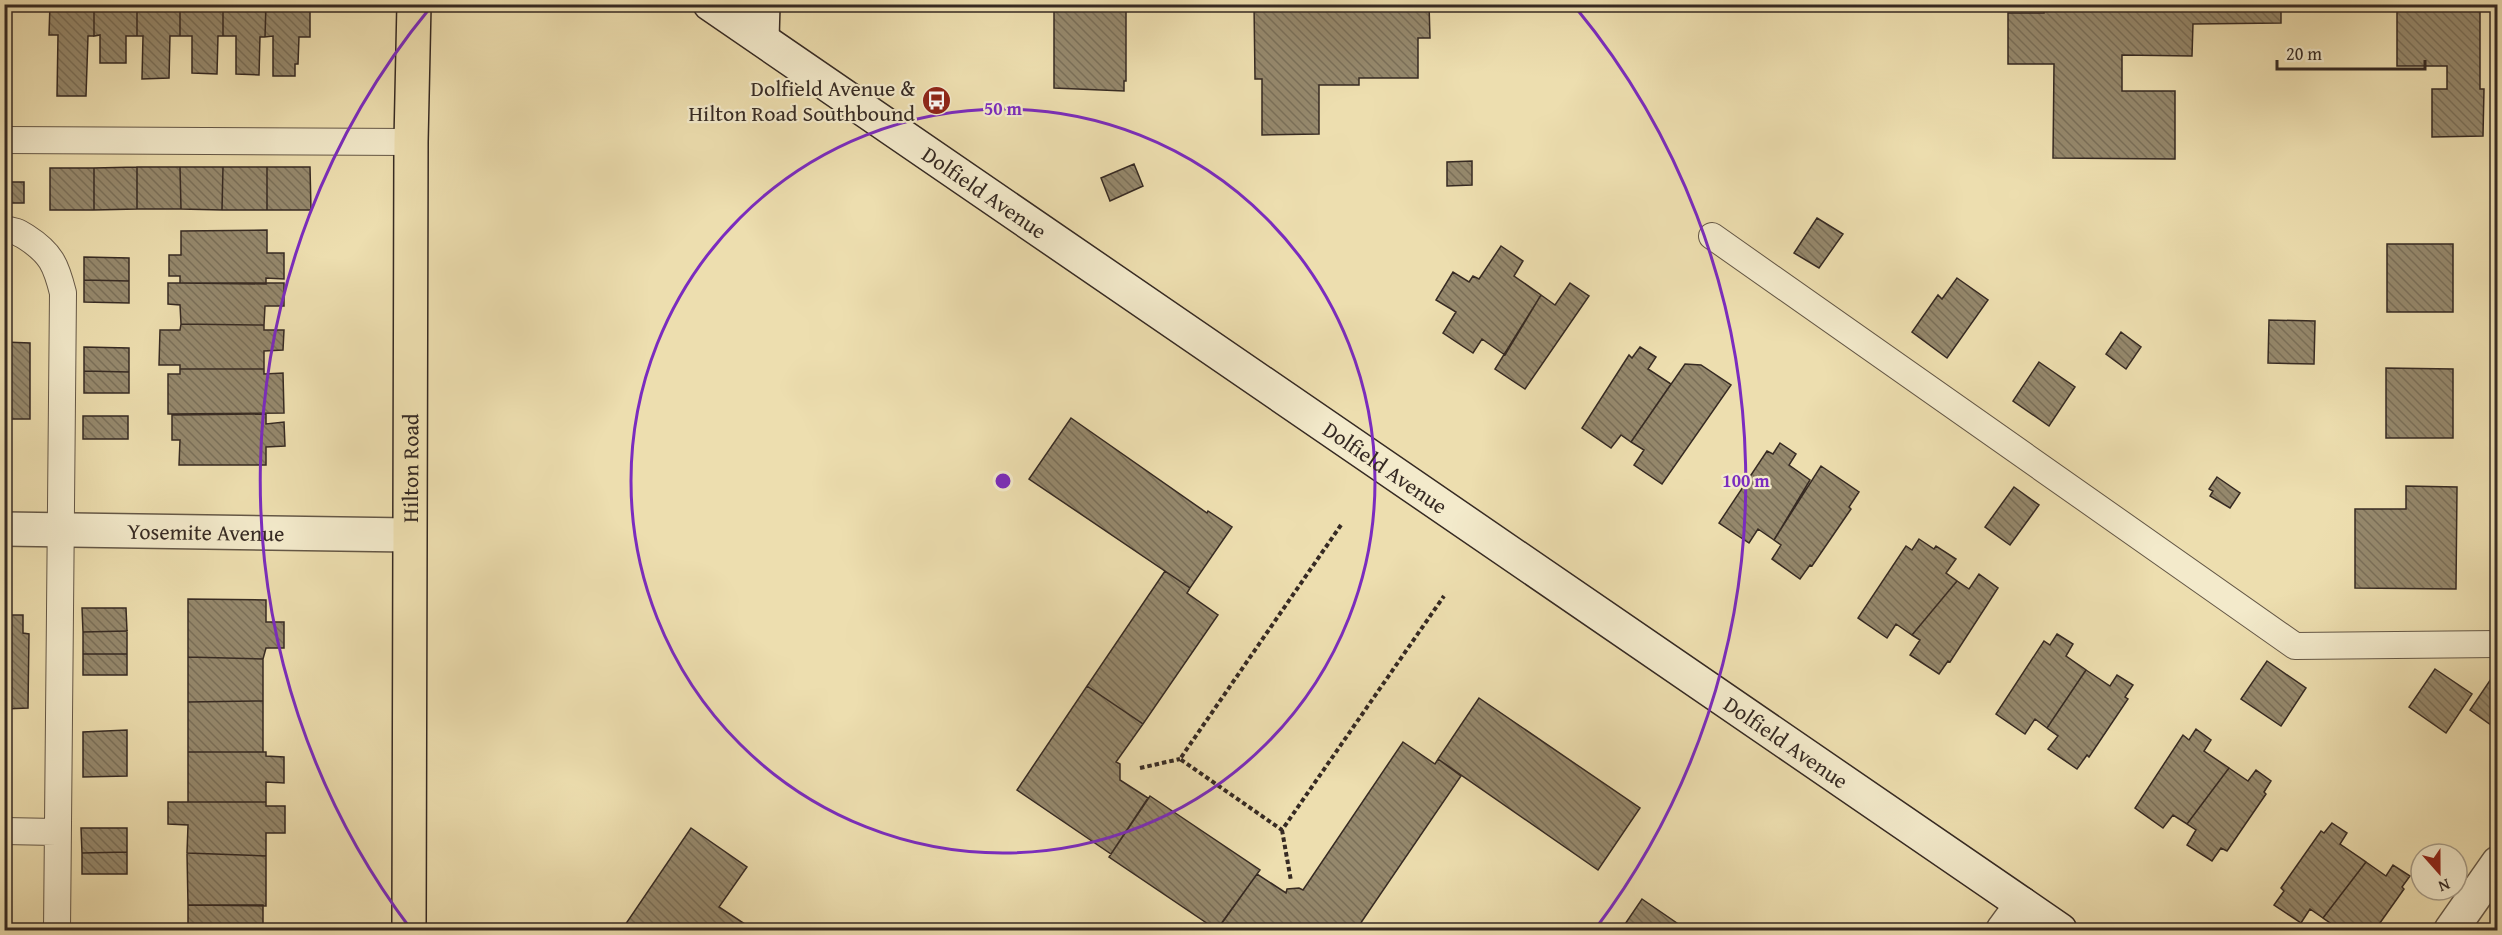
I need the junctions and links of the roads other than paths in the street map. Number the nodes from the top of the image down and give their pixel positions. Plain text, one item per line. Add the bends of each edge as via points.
1 (414, 4) edge
2 (710, 4) edge
3 (763, 4) edge
4 (762, 39) junction
5 (4, 140) edge
6 (411, 142) junction
7 (4, 230) edge
8 (1712, 236) dead end
9 (4, 529) edge
10 (60, 529) junction
11 (409, 535) junction
12 (2498, 644) edge
13 (4, 831) edge
14 (56, 832) junction
15 (2498, 863) edge
16 (2022, 904) junction
17 (57, 930) edge
18 (409, 930) edge
19 (2003, 930) edge
20 (2060, 930) edge
21 (2451, 930) edge

1 - 6 main road, Hilton Road
2 - 4 street, Dolfield Avenue
3 - 4 street
4 - 16 street, Dolfield Avenue
5 - 6 lane
6 - 11 main road, Hilton Road
7 - 10 lane via 13,230 44,248 57,269 63,294
8 - 12 lane via 2295,646
9 - 10 street, Yosemite Avenue
10 - 11 street, Yosemite Avenue
10 - 14 lane
11 - 18 main road, Hilton Road
13 - 14 lane
14 - 17 lane
15 - 21 street
16 - 19 street
16 - 20 street, Dolfield Avenue

